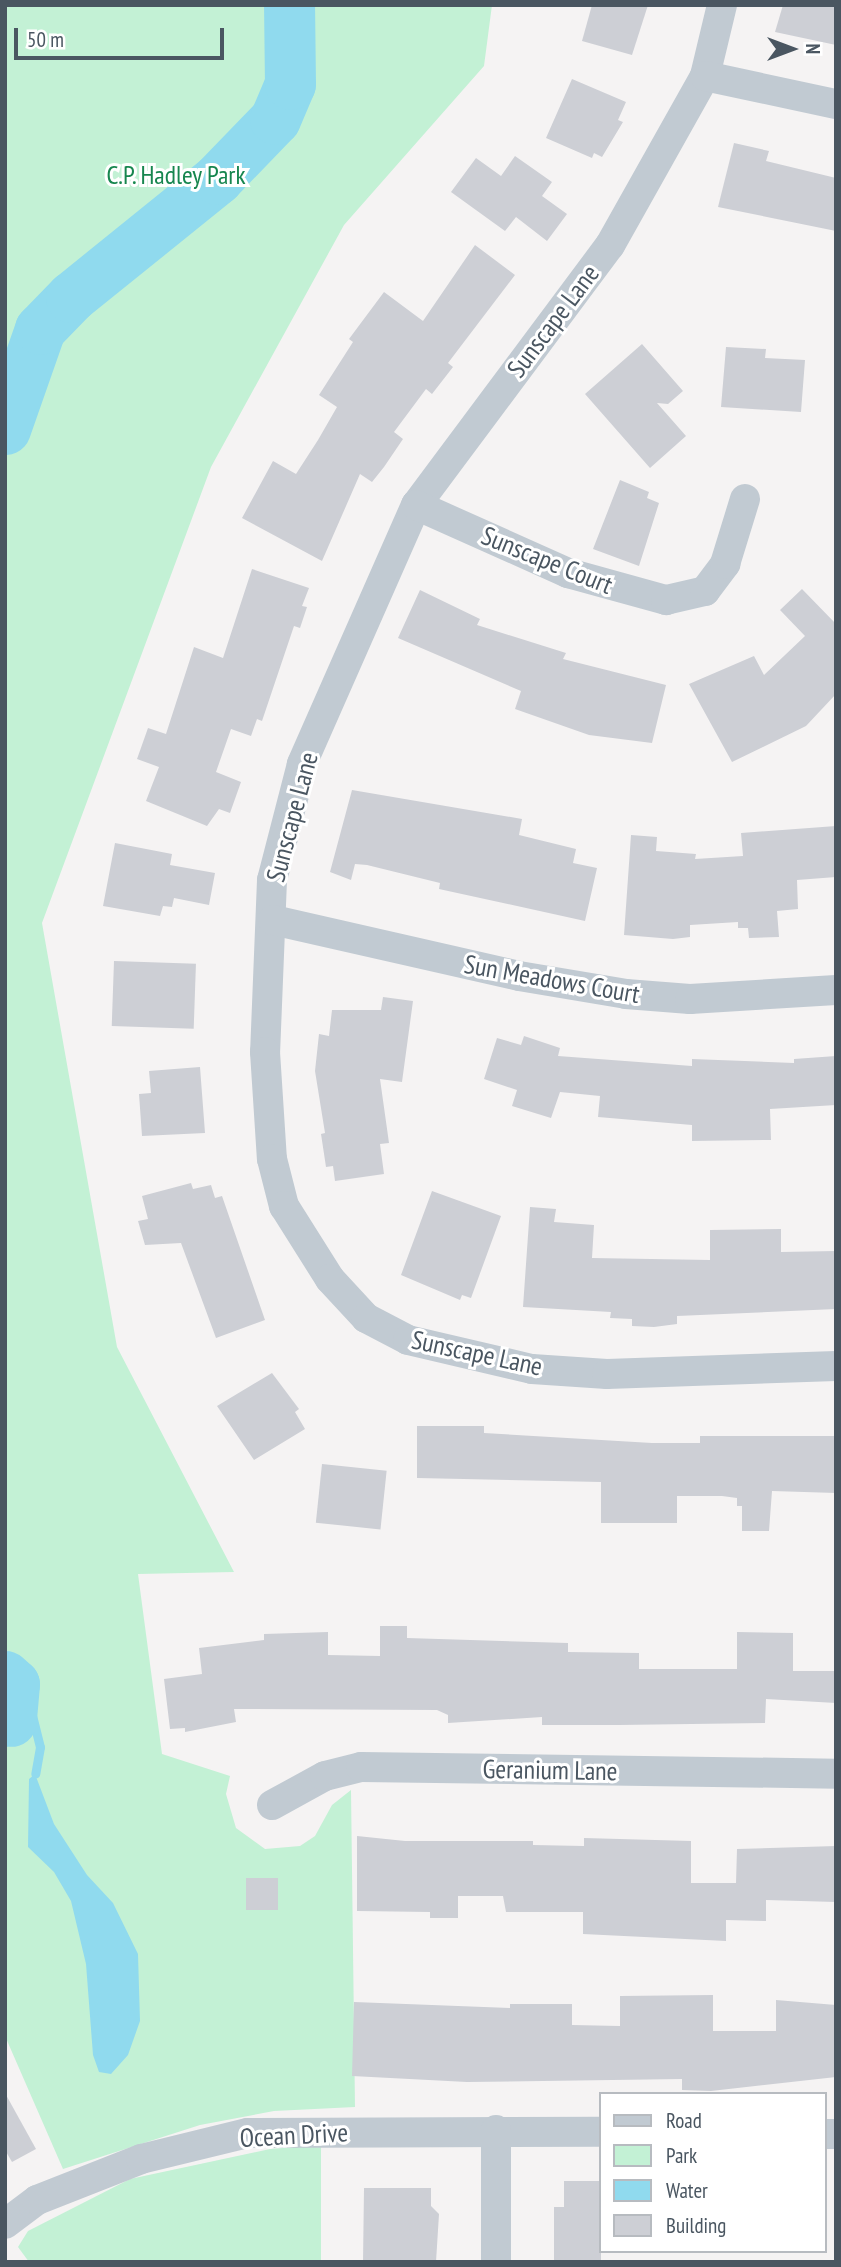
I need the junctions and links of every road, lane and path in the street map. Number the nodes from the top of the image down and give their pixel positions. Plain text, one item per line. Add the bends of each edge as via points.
1 (722, 5) edge
2 (705, 76) junction
3 (836, 104) edge
4 (745, 499) dead end
5 (416, 505) junction
6 (273, 920) junction
7 (836, 990) edge
8 (836, 1366) edge
9 (836, 1774) edge
10 (272, 1805) dead end
11 (496, 2130) junction
12 (600, 2132) edge
13 (5, 2224) edge
14 (496, 2262) edge

1 - 2 street, Sunscape Lane
2 - 3 street
2 - 5 street, Sunscape Lane via 610,245
4 - 5 street, Sunscape Court via 725,564 705,591 666,600 568,573
5 - 6 street, Sunscape Lane via 302,764 272,880
6 - 7 street, Sun Meadows Court via 519,976 626,994 690,999
6 - 8 street, Sunscape Lane via 265,1052 272,1159 284,1206 330,1279 366,1318 408,1340 532,1369 607,1374
9 - 10 street, Geranium Lane via 361,1767 325,1776
11 - 12 street, Ocean Drive
11 - 13 street, Ocean Drive via 248,2133 141,2159 37,2200
11 - 14 street

